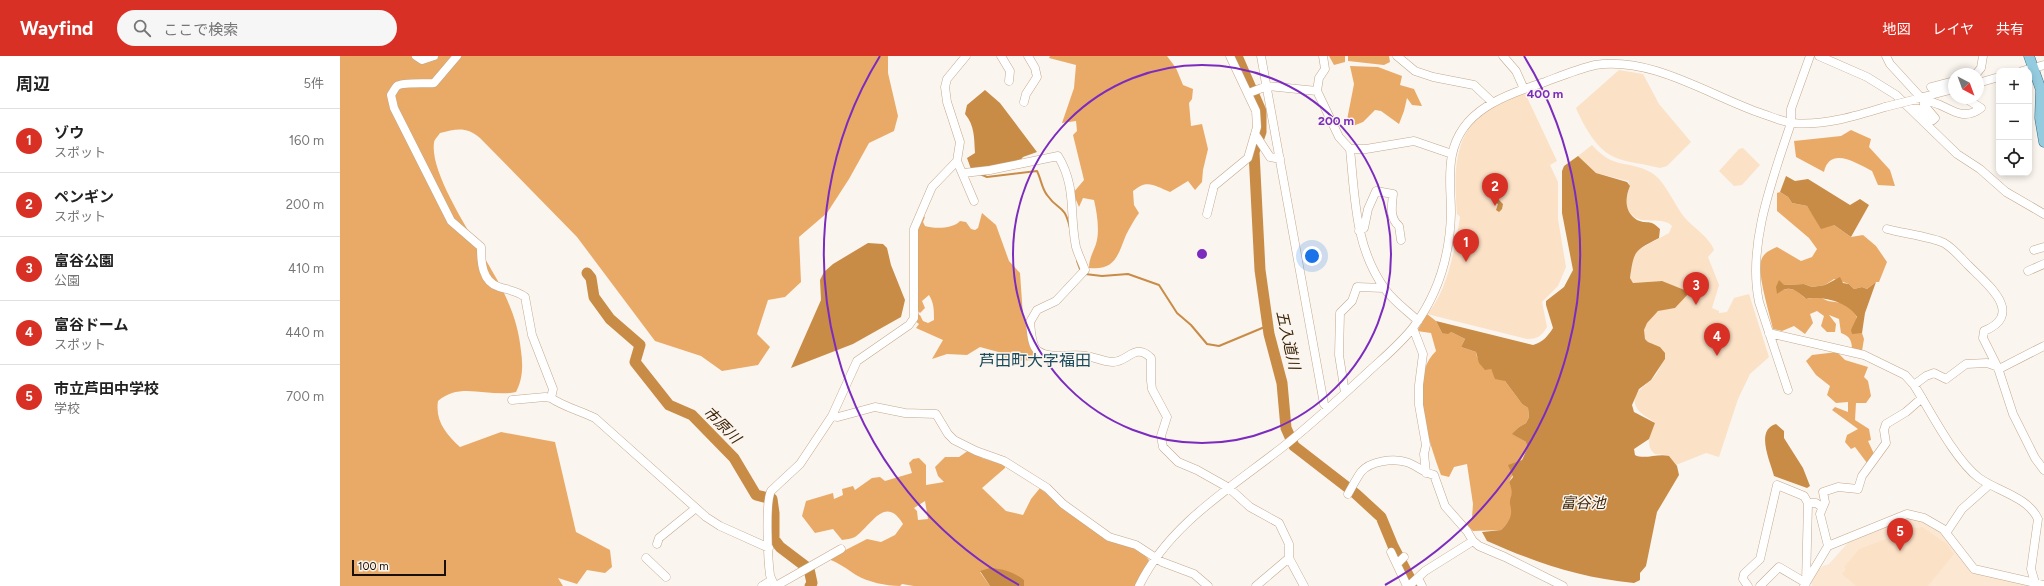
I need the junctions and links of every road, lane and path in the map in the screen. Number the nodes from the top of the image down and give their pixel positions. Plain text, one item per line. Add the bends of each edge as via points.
1 (416, 56) edge
2 (434, 56) edge
3 (457, 56) edge
4 (966, 56) edge
5 (1001, 56) edge
6 (1028, 56) edge
7 (1230, 56) edge
8 (1261, 56) edge
9 (1323, 56) edge
10 (1397, 56) edge
11 (1503, 56) edge
12 (1810, 56) edge
13 (1819, 56) edge
14 (1886, 56) edge
15 (1983, 56) edge
16 (2029, 56) edge
17 (1621, 59) edge
18 (2044, 65) edge
19 (1981, 68) edge
20 (2034, 68) junction
21 (1996, 78) edge
22 (1984, 81) edge
23 (1009, 82) dead end
24 (1948, 83) edge
25 (1267, 86) junction
26 (1931, 87) dead end
27 (1524, 89) junction
28 (1317, 91) junction
29 (1948, 91) edge
30 (1249, 93) junction
31 (1919, 100) junction
32 (1024, 102) dead end
33 (1492, 102) junction
34 (1975, 104) edge
35 (1912, 109) junction
36 (1791, 123) junction
37 (1266, 129) dead end
38 (1256, 131) junction
39 (2044, 142) edge
40 (1350, 149) junction
41 (1452, 154) junction
42 (1280, 158) junction
43 (957, 161) junction
44 (964, 173) junction
45 (974, 201) dead end
46 (1207, 214) dead end
47 (2044, 214) edge
48 (1887, 229) dead end
49 (1359, 231) junction
50 (1401, 240) dead end
51 (2044, 247) edge
52 (2034, 250) dead end
53 (2044, 264) edge
54 (2028, 271) dead end
55 (1384, 288) junction
56 (1418, 321) junction
57 (1413, 328) junction
58 (1769, 333) junction
59 (2044, 346) edge
60 (1998, 368) junction
61 (1914, 385) junction
62 (1788, 390) dead end
63 (1345, 393) junction
64 (551, 398) junction
65 (1922, 398) junction
66 (512, 400) dead end
67 (1328, 408) junction
68 (832, 416) junction
69 (2044, 470) edge
70 (1426, 473) junction
71 (1989, 485) junction
72 (1229, 488) junction
73 (1348, 494) dead end
74 (1808, 503) junction
75 (1822, 507) junction
76 (696, 508) junction
77 (1946, 533) junction
78 (1473, 542) junction
79 (657, 544) dead end
80 (1828, 546) junction
81 (769, 548) junction
82 (841, 549) dead end
83 (1391, 552) dead end
84 (1404, 556) dead end
85 (646, 558) dead end
86 (1155, 558) junction
87 (1289, 558) junction
88 (1397, 564) junction
89 (666, 577) dead end
90 (1418, 578) junction
91 (775, 584) edge
92 (2035, 584) edge
93 (2044, 584) edge
94 (1806, 585) edge
95 (762, 586) edge
96 (1139, 586) edge
97 (1208, 586) edge
98 (1256, 586) edge
99 (1304, 586) edge
100 (1408, 586) edge
101 (1422, 586) edge
102 (1563, 586) edge
103 (1748, 586) edge
104 (1760, 586) edge

1 - 2 street via 422,60
3 - 64 street via 434,83 406,83 396,86 391,95 394,108 451,221 481,247 481,262 487,278 496,287 525,297 532,335 553,389
4 - 43 street via 947,79 945,88 960,142
5 - 23 street via 1010,71
6 - 32 street via 1037,77
7 - 30 street
8 - 25 street
9 - 28 street via 1325,69 1319,78
10 - 33 street via 1414,71 1474,85
11 - 27 street via 1516,71
12 - 36 street via 1791,109
13 - 35 street via 1867,77 1896,95
14 - 31 street
15 - 19 street
16 - 20 main road
17 - 27 street
17 - 36 street via 1664,73 1755,111
18 - 20 street
20 - 39 main road via 2041,90 2040,118
21 - 22 street
24 - 26 street
25 - 28 street
25 - 30 street
25 - 42 street
27 - 33 street
28 - 40 street via 1339,137
29 - 31 street
30 - 38 street via 1256,111
31 - 34 street via 1931,101 1962,115 1981,108
31 - 35 street via 1935,118 1933,120 1919,109
31 - 36 street, bridge via 1824,122
33 - 41 street via 1468,121 1457,139
35 - 47 street via 1957,154 2006,192
36 - 58 street via 1755,256 1757,290
37 - 38 street
38 - 42 street via 1270,157
38 - 46 street via 1248,158 1214,186
40 - 41 street via 1414,141
40 - 49 street
41 - 56 street via 1450,224 1445,260 1437,287
42 - 67 street via 1324,404
43 - 44 street
43 - 68 street via 932,187 914,229 914,318 909,325 857,361
44 - 45 street
44 - 72 street via 1058,156 1066,170 1076,247 1085,270 1056,301 1038,310 1030,322 1035,347 1039,352 1058,356 1085,355 1113,362 1136,352 1146,353 1151,358 1152,389 1167,418 1161,436 1163,447 1178,462
48 - 60 street via 1944,243 1999,297 2003,308 2000,318 1984,331 1983,338
49 - 50 street via 1364,228 1376,192 1393,194 1392,212 1394,222 1399,226
49 - 55 street via 1364,251
51 - 52 street
53 - 54 street
55 - 56 street
55 - 63 street via 1357,287 1352,301 1340,313 1338,355
56 - 57 street
57 - 63 street
57 - 70 street via 1423,354 1419,405 1426,445
58 - 61 street via 1864,355 1905,375
58 - 62 street
59 - 60 street
60 - 61 street via 1987,363 1966,364 1946,379 1934,373
60 - 69 street via 2013,414
61 - 65 street
63 - 67 street
64 - 66 street
64 - 76 street via 559,404 596,418
65 - 71 street via 1958,456 1977,477
65 - 75 street via 1886,424 1886,443 1862,476 1858,488 1838,487 1823,492 1825,502
67 - 72 street
68 - 81 street via 800,464 769,495
68 - 86 street via 838,417 875,407 905,413 936,414 954,440 1004,461 1047,488 1063,504 1109,537 1136,545
70 - 73 street via 1405,461 1382,462 1362,471
70 - 78 street via 1434,475 1445,506 1467,531
71 - 77 street via 1962,509
71 - 92 street via 2018,499 2035,512 2038,519 2030,569
72 - 86 street via 1179,530
72 - 87 street via 1250,507 1279,523 1289,544
74 - 75 street via 1816,503
74 - 94 street
74 - 103 street via 1804,496 1776,485 1760,559 1744,574 1743,579
75 - 80 street via 1820,514
76 - 79 street via 659,538
76 - 81 street via 720,526
77 - 80 street via 1924,518 1907,514
77 - 92 street via 1974,569
78 - 90 street via 1425,571
78 - 102 street
80 - 94 street
81 - 91 street
82 - 91 street
83 - 88 street
84 - 88 street
85 - 89 street
86 - 96 street
86 - 97 street via 1194,574
87 - 98 street
87 - 99 street
88 - 100 street
90 - 100 street
90 - 101 street
91 - 95 street
92 - 93 street
94 - 104 street via 1779,567

